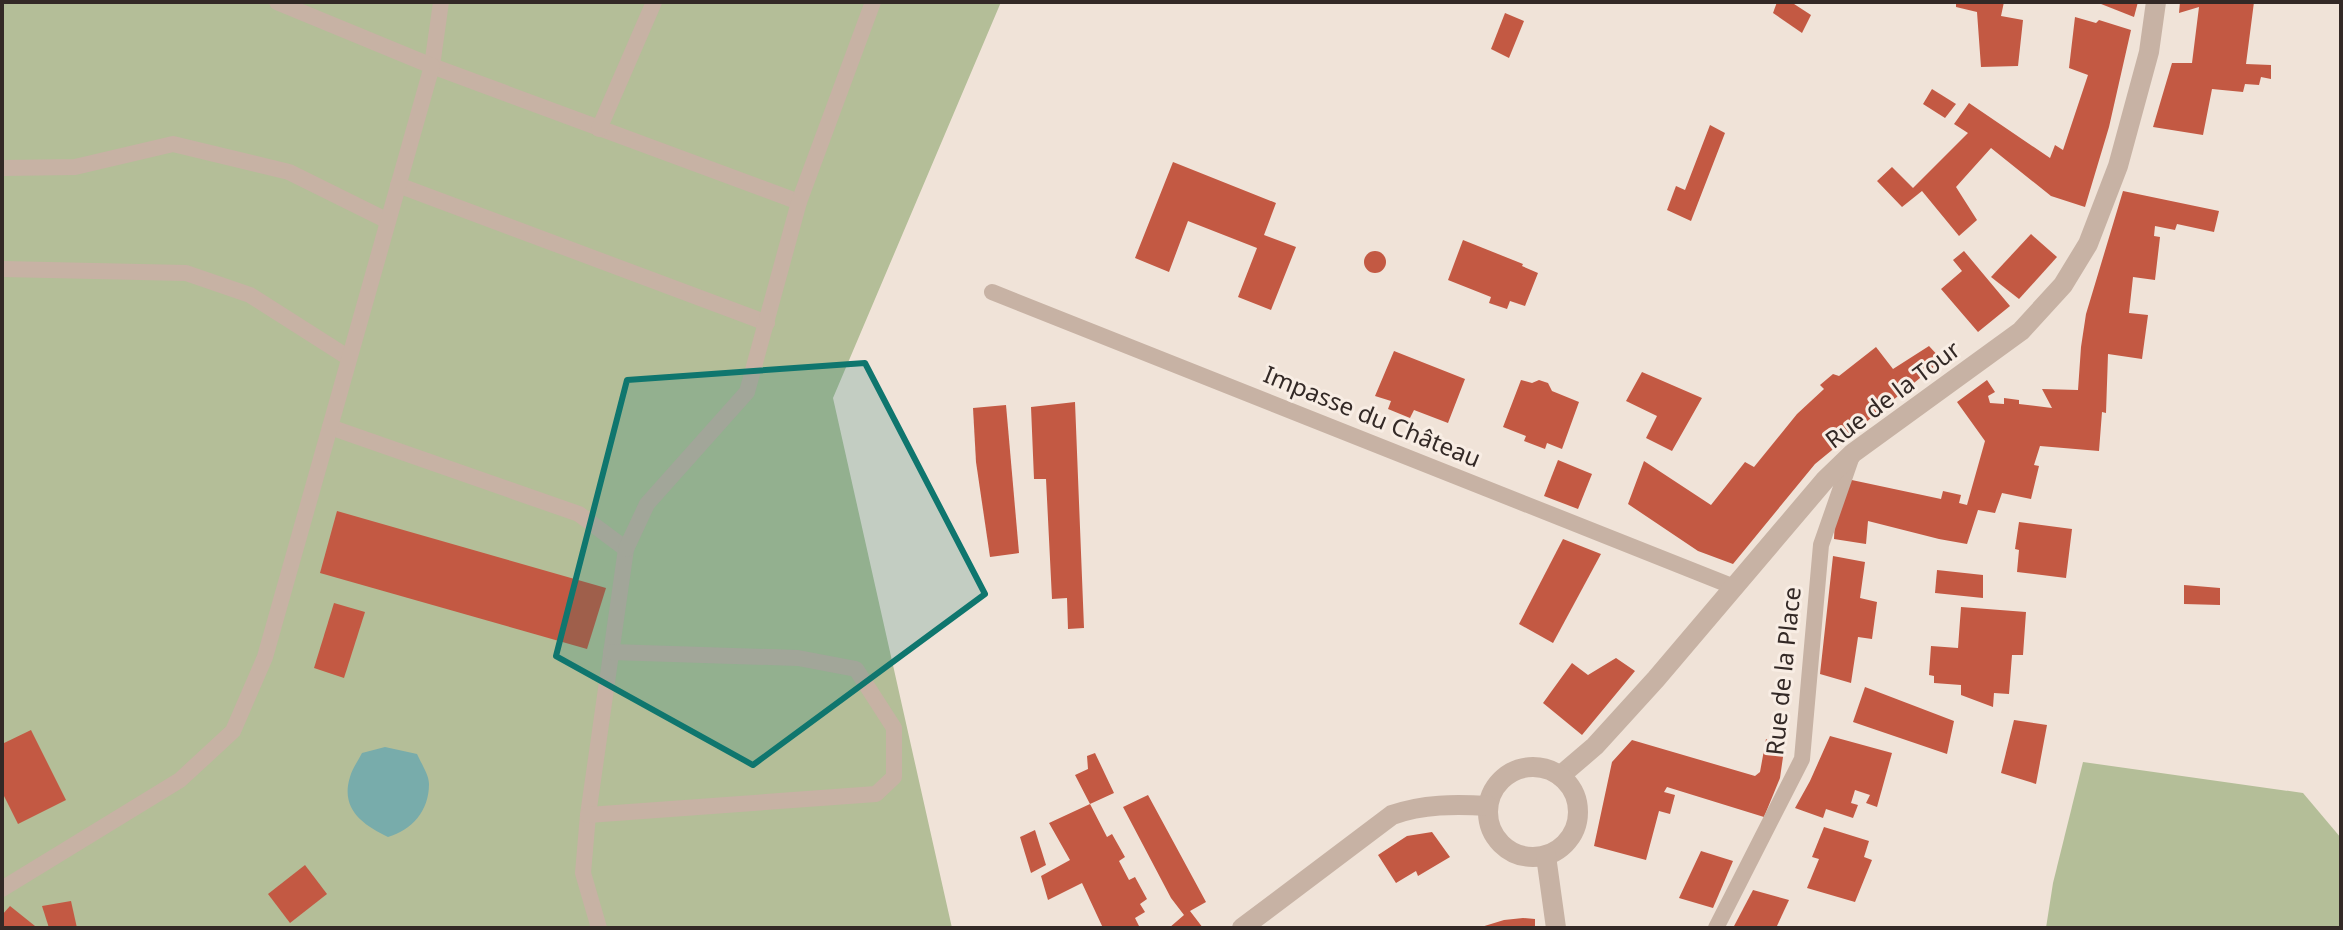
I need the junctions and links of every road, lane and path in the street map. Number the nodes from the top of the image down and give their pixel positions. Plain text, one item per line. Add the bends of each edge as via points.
1 (277, 2) edge
2 (441, 2) edge
3 (654, 2) edge
4 (873, 2) edge
5 (2156, 2) edge
6 (432, 66) junction
7 (599, 129) junction
8 (2, 168) edge
9 (398, 185) junction
10 (799, 202) junction
11 (388, 221) junction
12 (2, 269) edge
13 (992, 292) dead end
14 (767, 323) junction
15 (349, 358) junction
16 (330, 427) junction
17 (1853, 453) junction
18 (626, 549) junction
19 (1734, 587) junction
20 (611, 652) junction
21 (1560, 776) junction
22 (1488, 806) junction
23 (588, 815) junction
24 (1546, 856) junction
25 (2, 889) edge
26 (599, 928) edge
27 (1242, 928) edge
28 (1556, 928) edge
29 (1716, 928) edge

1 - 6 lane
2 - 6 lane
3 - 7 lane
4 - 10 lane
5 - 17 street, Rue de la Tour via 2149,52 2118,166 2088,244 2063,285 2021,331
6 - 7 lane
6 - 9 lane
7 - 10 lane
8 - 11 lane via 75,167 173,144 289,172
9 - 11 lane
9 - 14 lane
10 - 14 lane
11 - 15 lane
12 - 15 lane via 186,273 250,295
13 - 19 lane, Impasse du Château
14 - 18 lane via 747,392 647,504
15 - 16 lane
16 - 18 lane via 579,514
16 - 25 lane via 265,657 233,731 180,780
17 - 19 street, Rue de la Tour
17 - 29 lane, Rue de la Place via 1821,545 1802,759
18 - 20 lane
19 - 21 street, Rue de la Tour via 1595,746
20 - 23 lane
20 - 23 lane via 798,658 856,669 894,728 894,777 876,794
21 - 22 street via 1535,767 1509,773
21 - 24 street via 1571,788 1578,820 1572,836
22 - 24 street via 1493,835 1507,850 1526,857
22 - 27 street via 1429,806 1392,815
23 - 26 lane via 583,873
24 - 28 street

